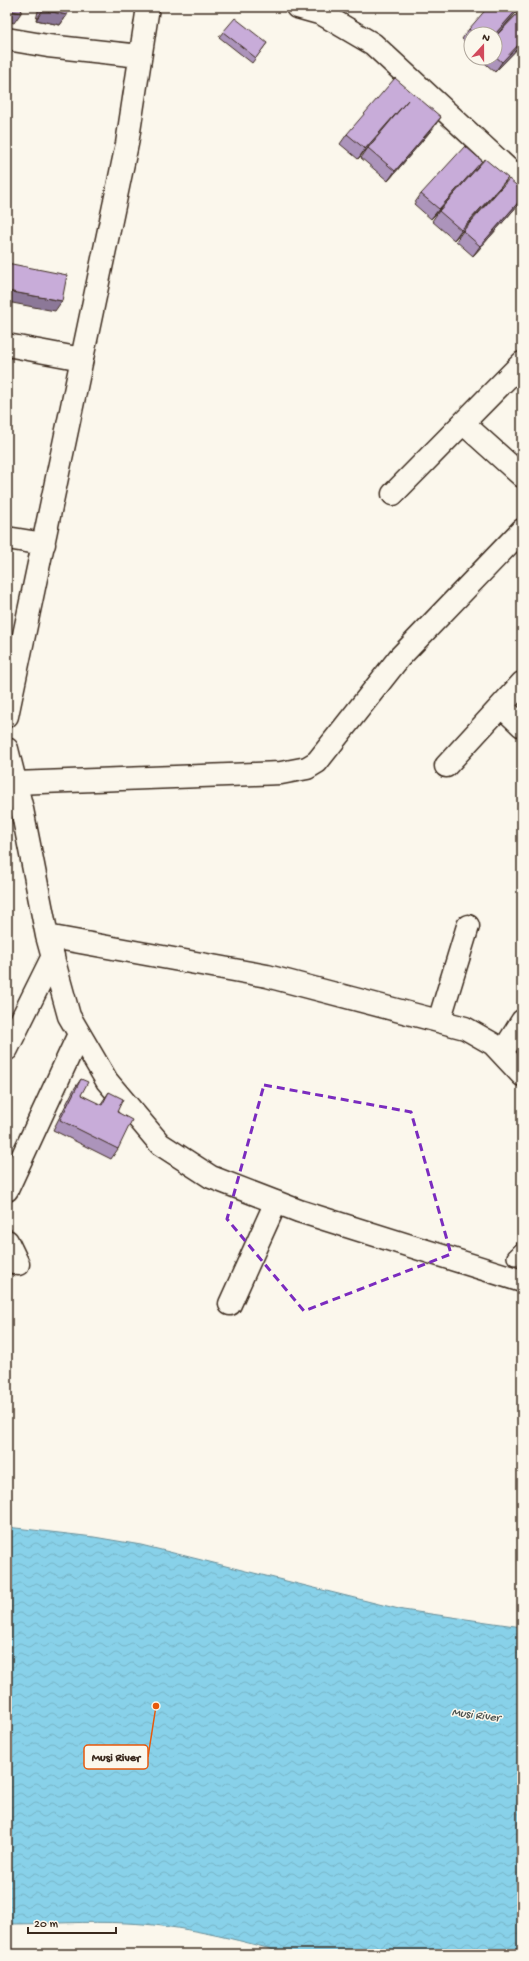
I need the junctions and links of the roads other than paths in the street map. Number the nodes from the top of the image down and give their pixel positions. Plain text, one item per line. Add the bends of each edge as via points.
1 (148, 7) edge
2 (297, 7) edge
3 (7, 39) edge
4 (140, 56) junction
5 (522, 182) edge
6 (7, 345) edge
7 (82, 359) junction
8 (522, 363) edge
9 (463, 423) junction
10 (522, 476) edge
11 (393, 494) dead end
12 (522, 530) edge
13 (7, 538) edge
14 (44, 544) junction
15 (522, 683) edge
16 (501, 706) junction
17 (7, 716) edge
18 (522, 726) edge
19 (7, 749) edge
20 (446, 766) dead end
21 (15, 784) junction
22 (468, 926) dead end
23 (50, 946) junction
24 (439, 1021) junction
25 (522, 1021) edge
26 (79, 1034) junction
27 (7, 1049) edge
28 (502, 1054) junction
29 (522, 1075) edge
30 (7, 1190) edge
31 (276, 1202) junction
32 (7, 1241) edge
33 (18, 1264) dead end
34 (522, 1281) edge
35 (230, 1304) dead end

1 - 4 street
2 - 5 street via 322,14 373,44
3 - 4 street
4 - 7 street via 127,144
6 - 7 street
7 - 14 street
8 - 9 street
9 - 10 street
9 - 11 street
12 - 21 street via 399,658 317,762 307,768 280,773
13 - 14 street
14 - 17 street
15 - 16 street
16 - 18 street
16 - 20 street
19 - 21 street
21 - 23 street
22 - 24 street
23 - 24 street via 267,976
23 - 26 street via 68,1016
23 - 27 street
24 - 28 street via 465,1028 492,1044
25 - 28 street
26 - 30 street
26 - 31 street via 107,1081 160,1144 211,1177
28 - 29 street
31 - 34 street
31 - 35 street
32 - 33 street

